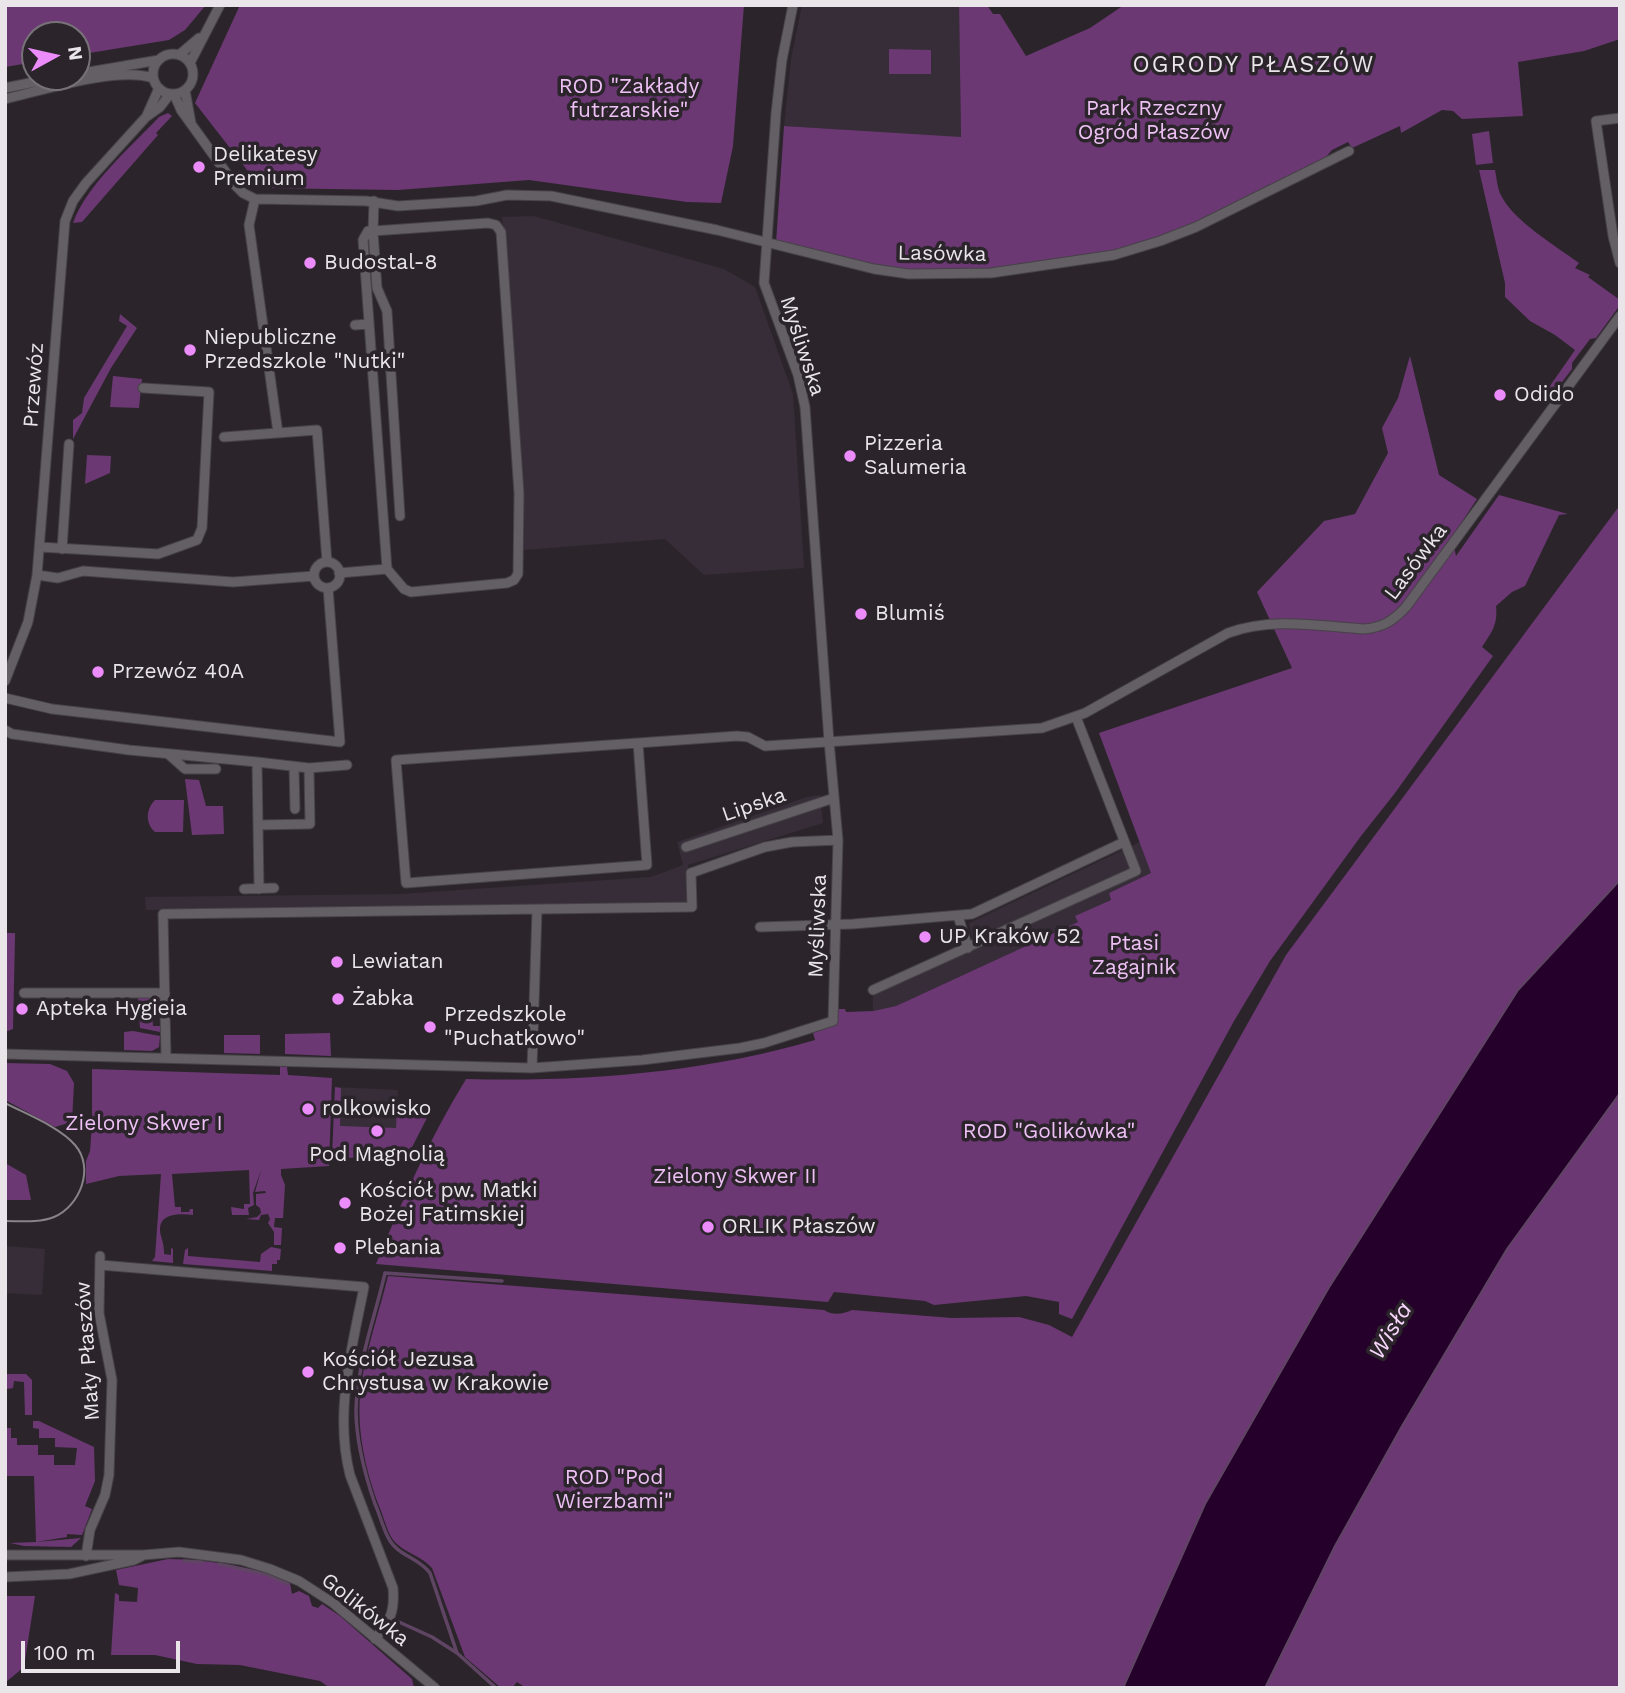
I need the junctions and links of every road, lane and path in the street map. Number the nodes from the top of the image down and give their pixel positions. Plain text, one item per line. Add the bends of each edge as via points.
1 (220, 5) edge
2 (793, 5) edge
3 (203, 35) junction
4 (179, 55) junction
5 (159, 60) junction
6 (190, 63) junction
7 (91, 72) edge
8 (153, 78) junction
9 (159, 88) junction
10 (185, 90) junction
11 (172, 94) junction
12 (5, 99) edge
13 (146, 117) junction
14 (1620, 118) edge
15 (191, 125) junction
16 (1349, 151) dead end
17 (255, 199) junction
18 (374, 201) junction
19 (1620, 228) edge
20 (373, 231) junction
21 (1613, 236) junction
22 (766, 242) junction
23 (253, 258) junction
24 (1620, 263) edge
25 (261, 266) dead end
26 (1620, 316) edge
27 (369, 324) junction
28 (355, 325) dead end
29 (143, 388) dead end
30 (278, 433) junction
31 (224, 437) dead end
32 (69, 444) dead end
33 (396, 458) junction
34 (378, 459) junction
35 (400, 516) dead end
36 (40, 547) junction
37 (62, 549) junction
38 (327, 562) junction
39 (387, 569) junction
40 (340, 573) junction
41 (37, 575) junction
42 (314, 576) junction
43 (328, 588) junction
44 (5, 681) edge
45 (5, 698) edge
46 (1076, 717) junction
47 (5, 730) edge
48 (828, 741) junction
49 (638, 743) junction
50 (168, 754) junction
51 (257, 762) junction
52 (347, 765) dead end
53 (295, 767) junction
54 (309, 768) junction
55 (216, 769) dead end
56 (834, 798) junction
57 (295, 809) dead end
58 (258, 825) junction
59 (838, 840) junction
60 (1124, 842) junction
61 (686, 847) dead end
62 (259, 888) junction
63 (274, 888) dead end
64 (244, 889) dead end
65 (537, 910) junction
66 (958, 916) junction
67 (836, 925) junction
68 (761, 927) dead end
69 (968, 948) junction
70 (873, 990) dead end
71 (24, 993) dead end
72 (165, 993) junction
73 (5, 1054) edge
74 (166, 1057) junction
75 (532, 1068) junction
76 (5, 1555) edge
77 (143, 1555) junction
78 (86, 1556) junction
79 (107, 1566) junction
80 (54, 1574) junction
81 (5, 1577) edge
82 (375, 1639) junction
83 (435, 1688) edge

1 - 3 street
2 - 22 street, Myśliwska via 782,60
3 - 4 street
3 - 6 street
4 - 5 street
4 - 6 street
5 - 7 street
5 - 8 street
6 - 10 street via 192,81
8 - 9 street
8 - 12 street via 111,76
9 - 11 street
9 - 13 street, Przewóz
10 - 11 street
10 - 15 street
11 - 13 street, Przewóz
11 - 15 street
13 - 36 street, Przewóz via 79,192 65,220
14 - 21 street via 1596,121
15 - 17 street via 235,185
16 - 22 street, Lasówka via 1196,227 1114,255 991,273 922,274 874,269
17 - 18 street, Lasówka
17 - 23 street via 249,225
18 - 20 street
18 - 22 street, Lasówka via 398,206 507,195 551,196
19 - 21 street
20 - 27 street via 363,240
20 - 33 street via 377,288 387,310
20 - 39 street via 488,223 501,232 519,493 518,574 514,580 411,592
21 - 24 street
22 - 48 street, Myśliwska via 765,290 805,407
23 - 25 street
23 - 30 street
26 - 46 street, Lasówka via 1406,607 1389,623 1363,629 1268,623 1240,628
27 - 28 street
27 - 34 street
29 - 37 street via 209,391 202,528 197,540 158,554
30 - 31 street
30 - 38 street via 317,429
32 - 37 street
33 - 34 street
33 - 35 street
34 - 39 street
36 - 37 street
36 - 41 street, Przewóz
38 - 40 street
38 - 42 street via 317,566
39 - 40 street
40 - 43 street via 337,583
41 - 42 street via 58,578 83,571 233,582
41 - 44 street, Przewóz via 28,622
42 - 43 street via 320,586
43 - 45 street via 340,742 61,710
46 - 48 street via 1023,730
46 - 60 street
47 - 50 street
48 - 49 street via 765,746 737,736
48 - 56 street, Myśliwska
49 - 49 street via 396,761 406,883 647,866
50 - 51 street
50 - 55 street via 185,769
51 - 53 street
51 - 58 street
52 - 54 street
53 - 54 street
53 - 57 street
54 - 58 street via 310,824
56 - 59 street, Myśliwska
56 - 61 street, Lipska
58 - 62 street
59 - 65 street via 765,847 691,873 692,907
59 - 67 street, Myśliwska
60 - 66 street via 972,914
60 - 69 street via 1136,871
62 - 63 street
62 - 64 street
65 - 72 street via 163,914
65 - 75 street
66 - 67 street
66 - 69 street
67 - 68 street
67 - 75 street, Myśliwska via 833,1021 740,1048
69 - 70 street
71 - 72 street
72 - 74 street
73 - 74 street
74 - 75 street
76 - 78 street, Golikówka
77 - 78 street, Golikówka
77 - 79 street, Golikówka
77 - 82 street, Golikówka via 194,1552 270,1569 332,1603
78 - 79 street, Golikówka
78 - 80 street, Golikówka via 75,1567
78 - 82 street, Mały Płaszów via 109,1475 112,1380 99,1313 100,1261 364,1287 346,1376 344,1432 350,1475 393,1588 391,1618
79 - 80 street, Golikówka
80 - 81 street, Golikówka
82 - 83 street, Golikówka

